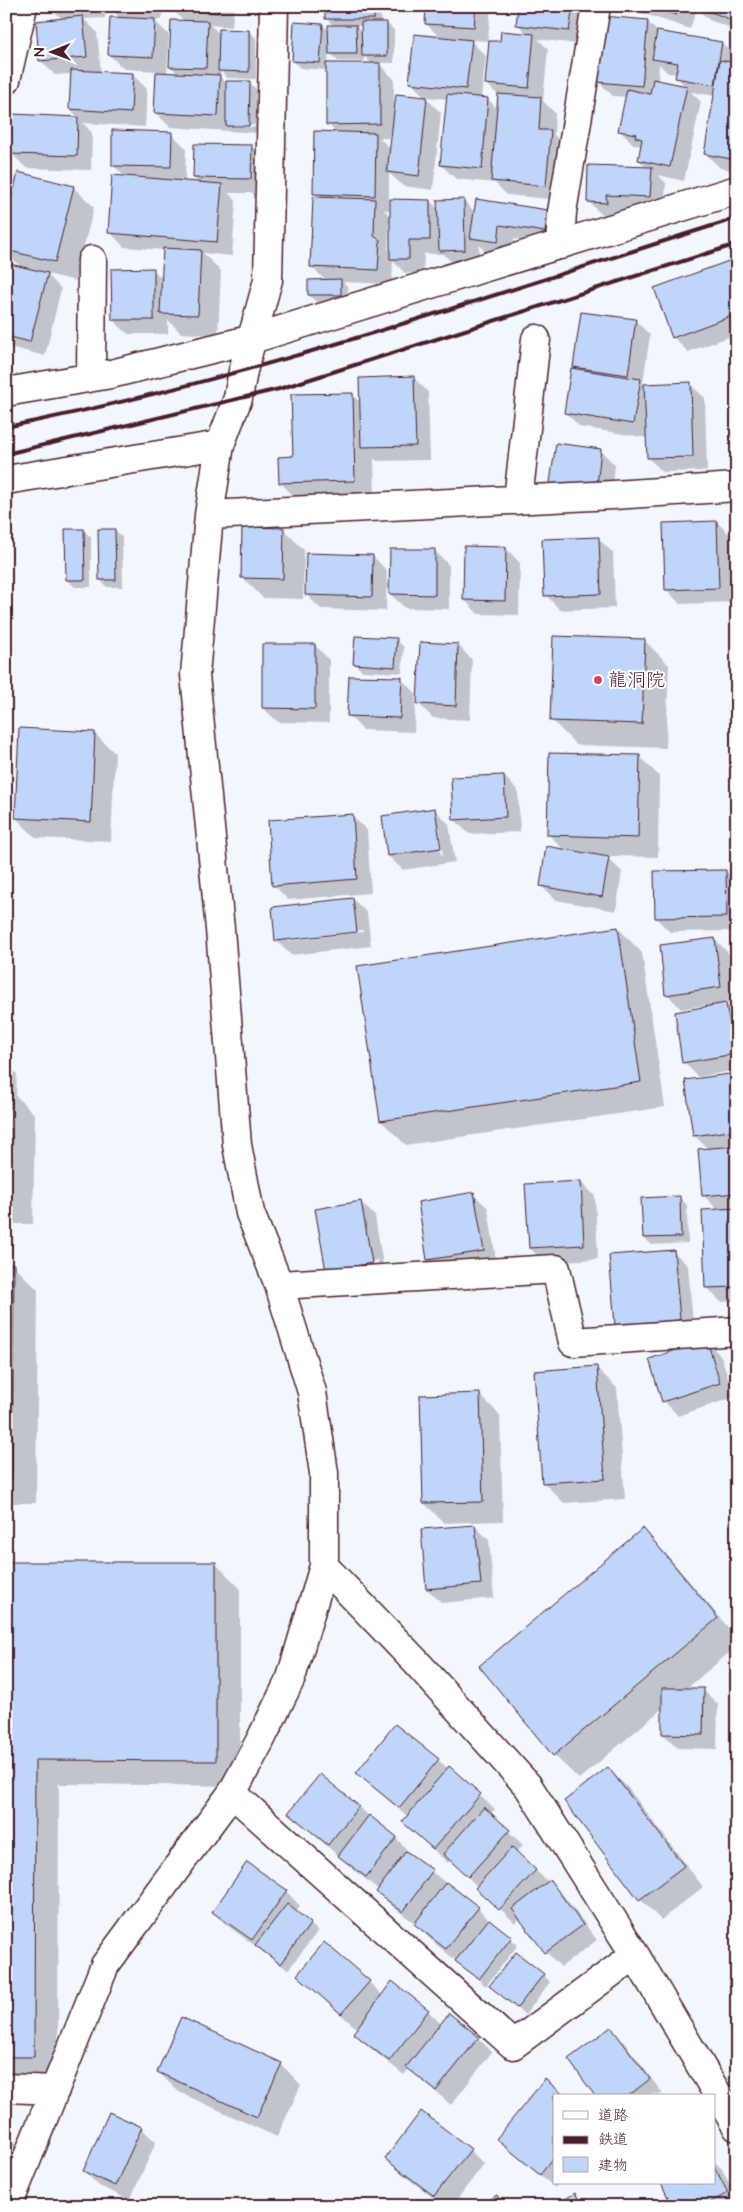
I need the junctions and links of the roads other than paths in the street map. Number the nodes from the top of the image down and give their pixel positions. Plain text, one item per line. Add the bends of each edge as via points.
1 (23, 6) edge
2 (274, 6) edge
3 (596, 6) edge
4 (6, 80) edge
5 (737, 190) edge
6 (560, 245) junction
7 (92, 260) dead end
8 (536, 339) dead end
9 (252, 340) junction
10 (91, 377) junction
11 (6, 392) edge
12 (220, 444) junction
13 (6, 480) edge
14 (737, 487) edge
15 (518, 500) junction
16 (209, 515) junction
17 (279, 1285) junction
18 (737, 1331) edge
19 (324, 1566) junction
20 (232, 1793) junction
21 (635, 1955) junction
22 (6, 2088) edge
23 (54, 2090) junction
24 (737, 2127) edge
25 (8, 2206) edge

1 - 4 street
2 - 9 street via 268,280
3 - 6 street via 562,212
5 - 6 street
6 - 9 street
7 - 10 street
8 - 15 street
9 - 10 street
9 - 12 street via 238,398
10 - 11 street
12 - 13 street
12 - 16 street
14 - 15 street
15 - 16 street
16 - 17 street via 195,675 237,1144 250,1214
17 - 18 street via 556,1269 573,1342
17 - 19 street via 312,1392 324,1473
19 - 20 street via 291,1678
19 - 21 street via 528,1786
20 - 21 street via 513,2045
20 - 23 street via 105,1965
21 - 24 street
22 - 23 street
23 - 25 street

